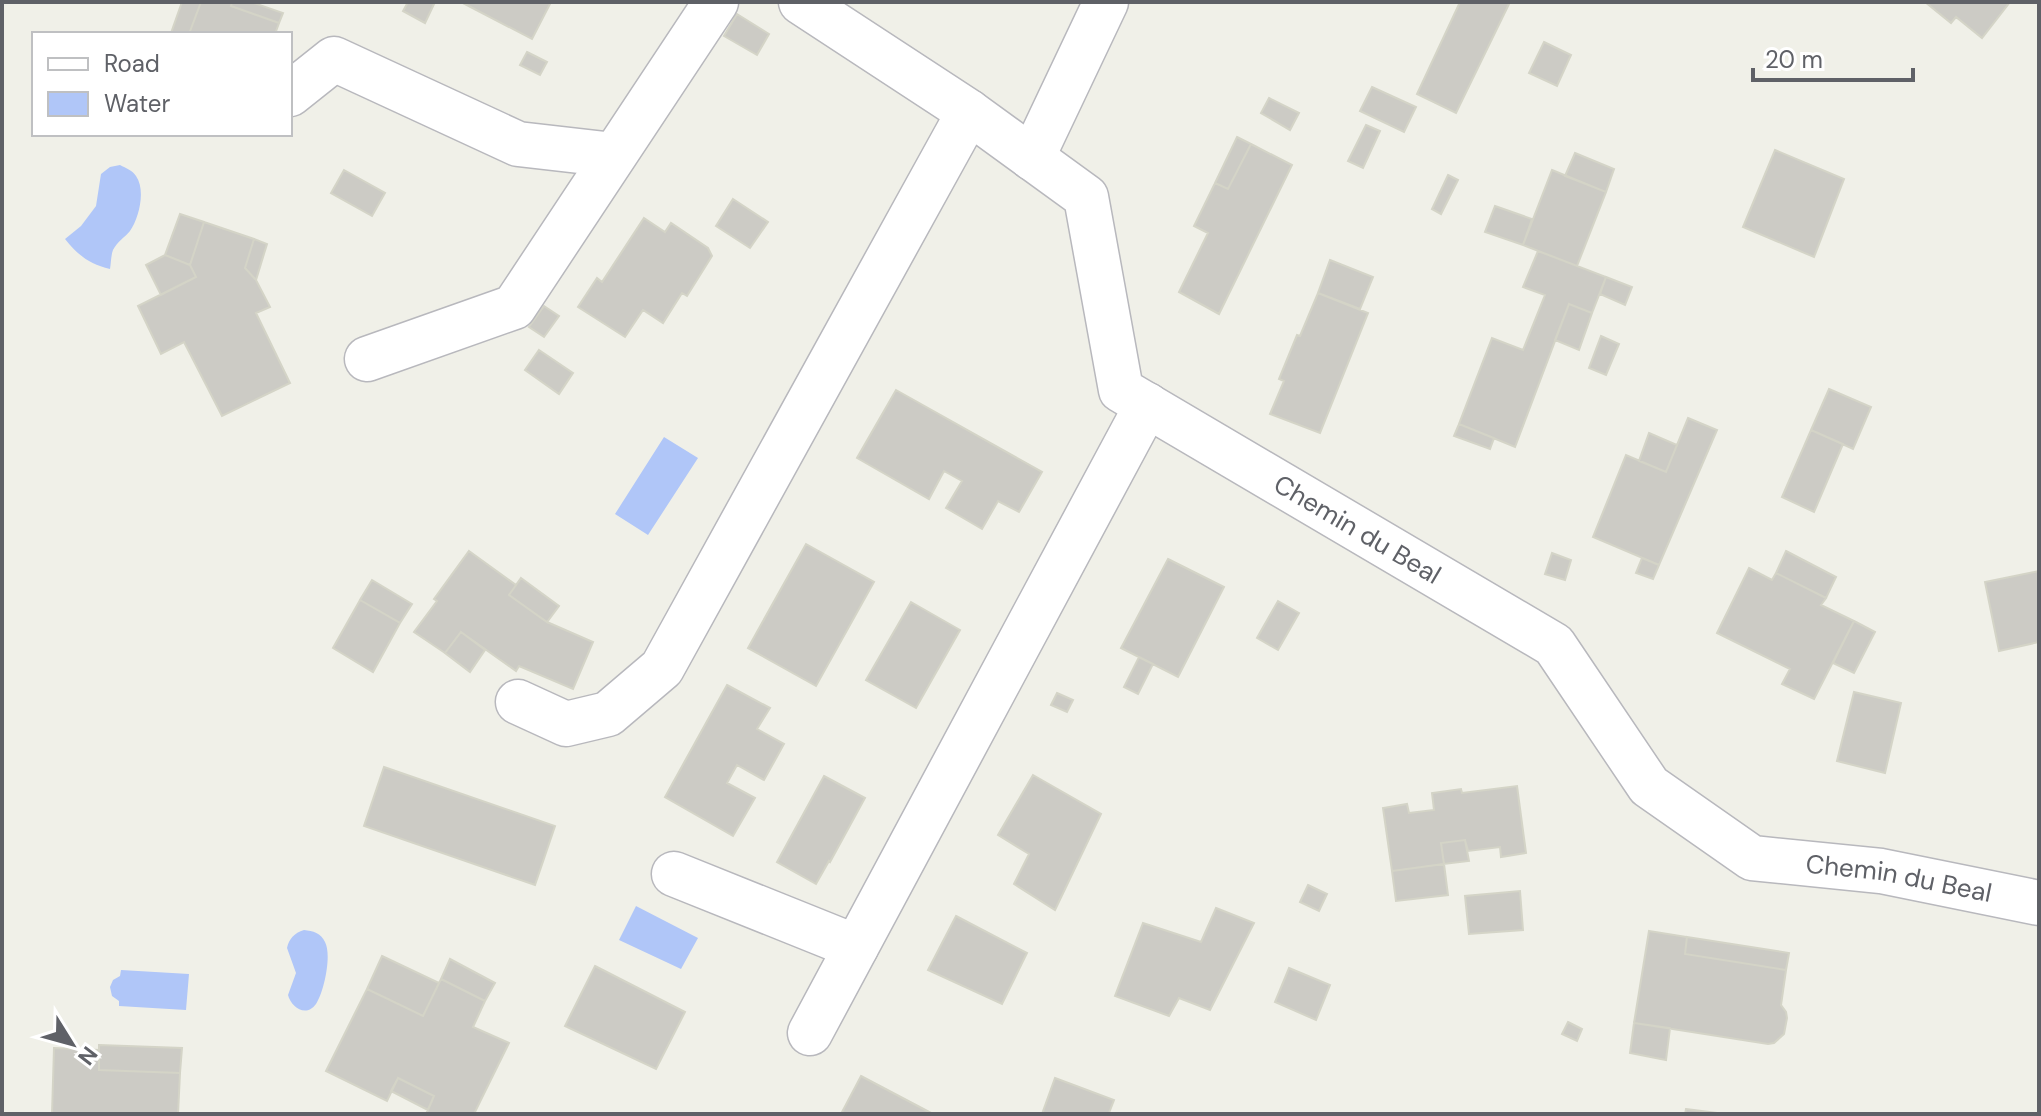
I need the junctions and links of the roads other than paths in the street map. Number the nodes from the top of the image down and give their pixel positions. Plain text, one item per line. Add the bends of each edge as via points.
1 (716, 2) edge
2 (801, 2) edge
3 (1106, 2) edge
4 (292, 92) edge
5 (969, 112) junction
6 (614, 155) junction
7 (1032, 158) junction
8 (367, 359) dead end
9 (1147, 405) junction
10 (518, 702) dead end
11 (674, 874) dead end
12 (2039, 903) edge
13 (856, 947) junction
14 (810, 1033) dead end

1 - 6 street
2 - 5 street, Chemin du Beal
3 - 7 street
4 - 6 street via 334,59 518,144
5 - 7 street, Chemin du Beal
5 - 10 street via 662,668 608,714 566,724
6 - 8 street via 514,307
7 - 9 street, Chemin du Beal via 1086,197 1121,390
9 - 12 street, Chemin du Beal via 1554,645 1649,786 1752,858 1881,871
9 - 13 street
11 - 13 street
13 - 14 street

